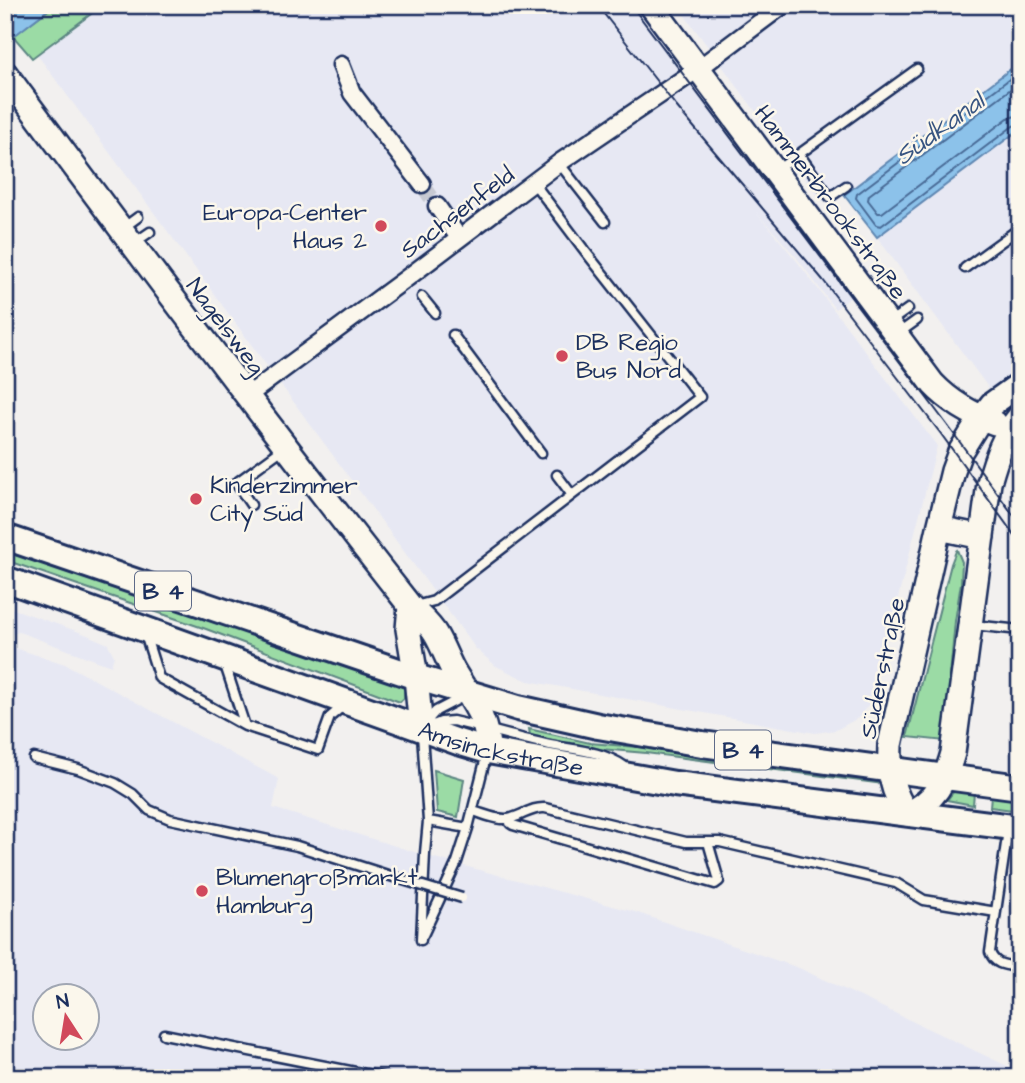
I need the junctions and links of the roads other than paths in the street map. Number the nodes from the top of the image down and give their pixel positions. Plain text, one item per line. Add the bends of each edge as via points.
1 (651, 5) edge
2 (783, 5) edge
3 (341, 65) dead end
4 (698, 69) junction
5 (918, 69) dead end
6 (5, 73) edge
7 (799, 155) junction
8 (559, 163) junction
9 (775, 172) junction
10 (533, 182) junction
11 (422, 184) tunnel mouth
12 (846, 186) dead end
13 (437, 206) tunnel mouth
14 (605, 222) dead end
15 (1020, 228) edge
16 (459, 238) junction
17 (965, 268) dead end
18 (422, 297) dead end
19 (908, 309) dead end
20 (435, 313) dead end
21 (917, 320) dead end
22 (893, 329) junction
23 (453, 335) dead end
24 (1020, 384) edge
25 (247, 396) junction
26 (981, 418) junction
27 (1016, 426) edge
28 (287, 446) junction
29 (541, 453) dead end
30 (557, 475) dead end
31 (572, 495) junction
32 (251, 505) dead end
33 (939, 528) junction
34 (5, 537) edge
35 (982, 537) junction
36 (5, 579) edge
37 (410, 606) junction
38 (970, 624) junction
39 (143, 628) junction
40 (1020, 631) edge
41 (222, 656) junction
42 (416, 677) junction
43 (470, 695) junction
44 (348, 701) junction
45 (245, 726) junction
46 (421, 729) junction
47 (487, 739) junction
48 (34, 758) dead end
49 (889, 769) junction
50 (946, 777) junction
51 (1020, 787) edge
52 (472, 811) junction
53 (907, 814) junction
54 (505, 819) junction
55 (429, 821) junction
56 (468, 828) junction
57 (1014, 828) edge
58 (708, 842) junction
59 (462, 898) dead end
60 (996, 912) junction
61 (1020, 967) edge
62 (163, 1034) dead end
63 (386, 1078) edge

1 - 4 street, Hammerbrookstraße
2 - 4 street, Sachsenfeld
3 - 11 street via 352,93
4 - 8 street, Sachsenfeld
4 - 9 street, Hammerbrookstraße
5 - 7 lane
6 - 25 street, Nagelsweg via 135,231
7 - 9 lane
7 - 12 lane via 830,197
8 - 10 street, Sachsenfeld
8 - 14 lane
9 - 22 street, Hammerbrookstraße
10 - 16 street, Sachsenfeld
10 - 31 lane via 700,397
13 - 16 street
15 - 17 lane
16 - 25 street, Sachsenfeld
18 - 20 lane
19 - 22 lane
21 - 22 lane
22 - 26 street, Hammerbrookstraße via 942,394
23 - 29 lane
24 - 26 street, Süderstraße
25 - 28 street, Nagelsweg
26 - 27 street, Hammerbrookstraße
26 - 33 street, Süderstraße via 960,452
27 - 35 street via 999,451 989,482
28 - 32 lane via 236,483
28 - 37 street, Nagelsweg
30 - 31 lane
31 - 37 lane via 434,601
33 - 35 street
33 - 49 street, Süderstraße via 890,745
34 - 42 main road, Amsinckstraße / B 4
35 - 38 street
36 - 39 main road, Amsinckstraße / B 4
37 - 42 street via 408,629
37 - 43 street, Nagelsweg via 437,637
38 - 40 lane
38 - 50 street
39 - 41 main road, Amsinckstraße / B 4
39 - 45 lane via 159,678
41 - 44 main road, Amsinckstraße / B 4
41 - 45 lane
42 - 43 main road, Amsinckstraße / B 4
42 - 46 street
43 - 46 lane via 436,711
43 - 47 street, Nagelsweg
43 - 49 main road, Amsinckstraße / B 4 via 598,726
44 - 45 lane via 330,717 318,750
44 - 46 main road, Amsinckstraße / B 4
46 - 47 main road, Amsinckstraße / B 4 via 458,742
46 - 55 lane
47 - 52 lane
47 - 53 main road, Amsinckstraße / B 4 via 643,779
48 - 59 lane, bridge via 116,783 149,810 170,819 297,846
49 - 50 main road, Amsinckstraße / B 4
49 - 53 street, Süderstraße
50 - 51 main road, Amsinckstraße / B 4
50 - 53 street via 921,807
52 - 54 lane
52 - 56 lane
53 - 57 main road, Amsinckstraße / B 4
54 - 58 lane via 545,808 686,842
54 - 58 lane via 715,884 719,881
55 - 56 lane
55 - 56 lane via 421,940
57 - 60 lane
58 - 60 lane via 896,883 924,900
60 - 61 lane via 992,958
62 - 63 lane

